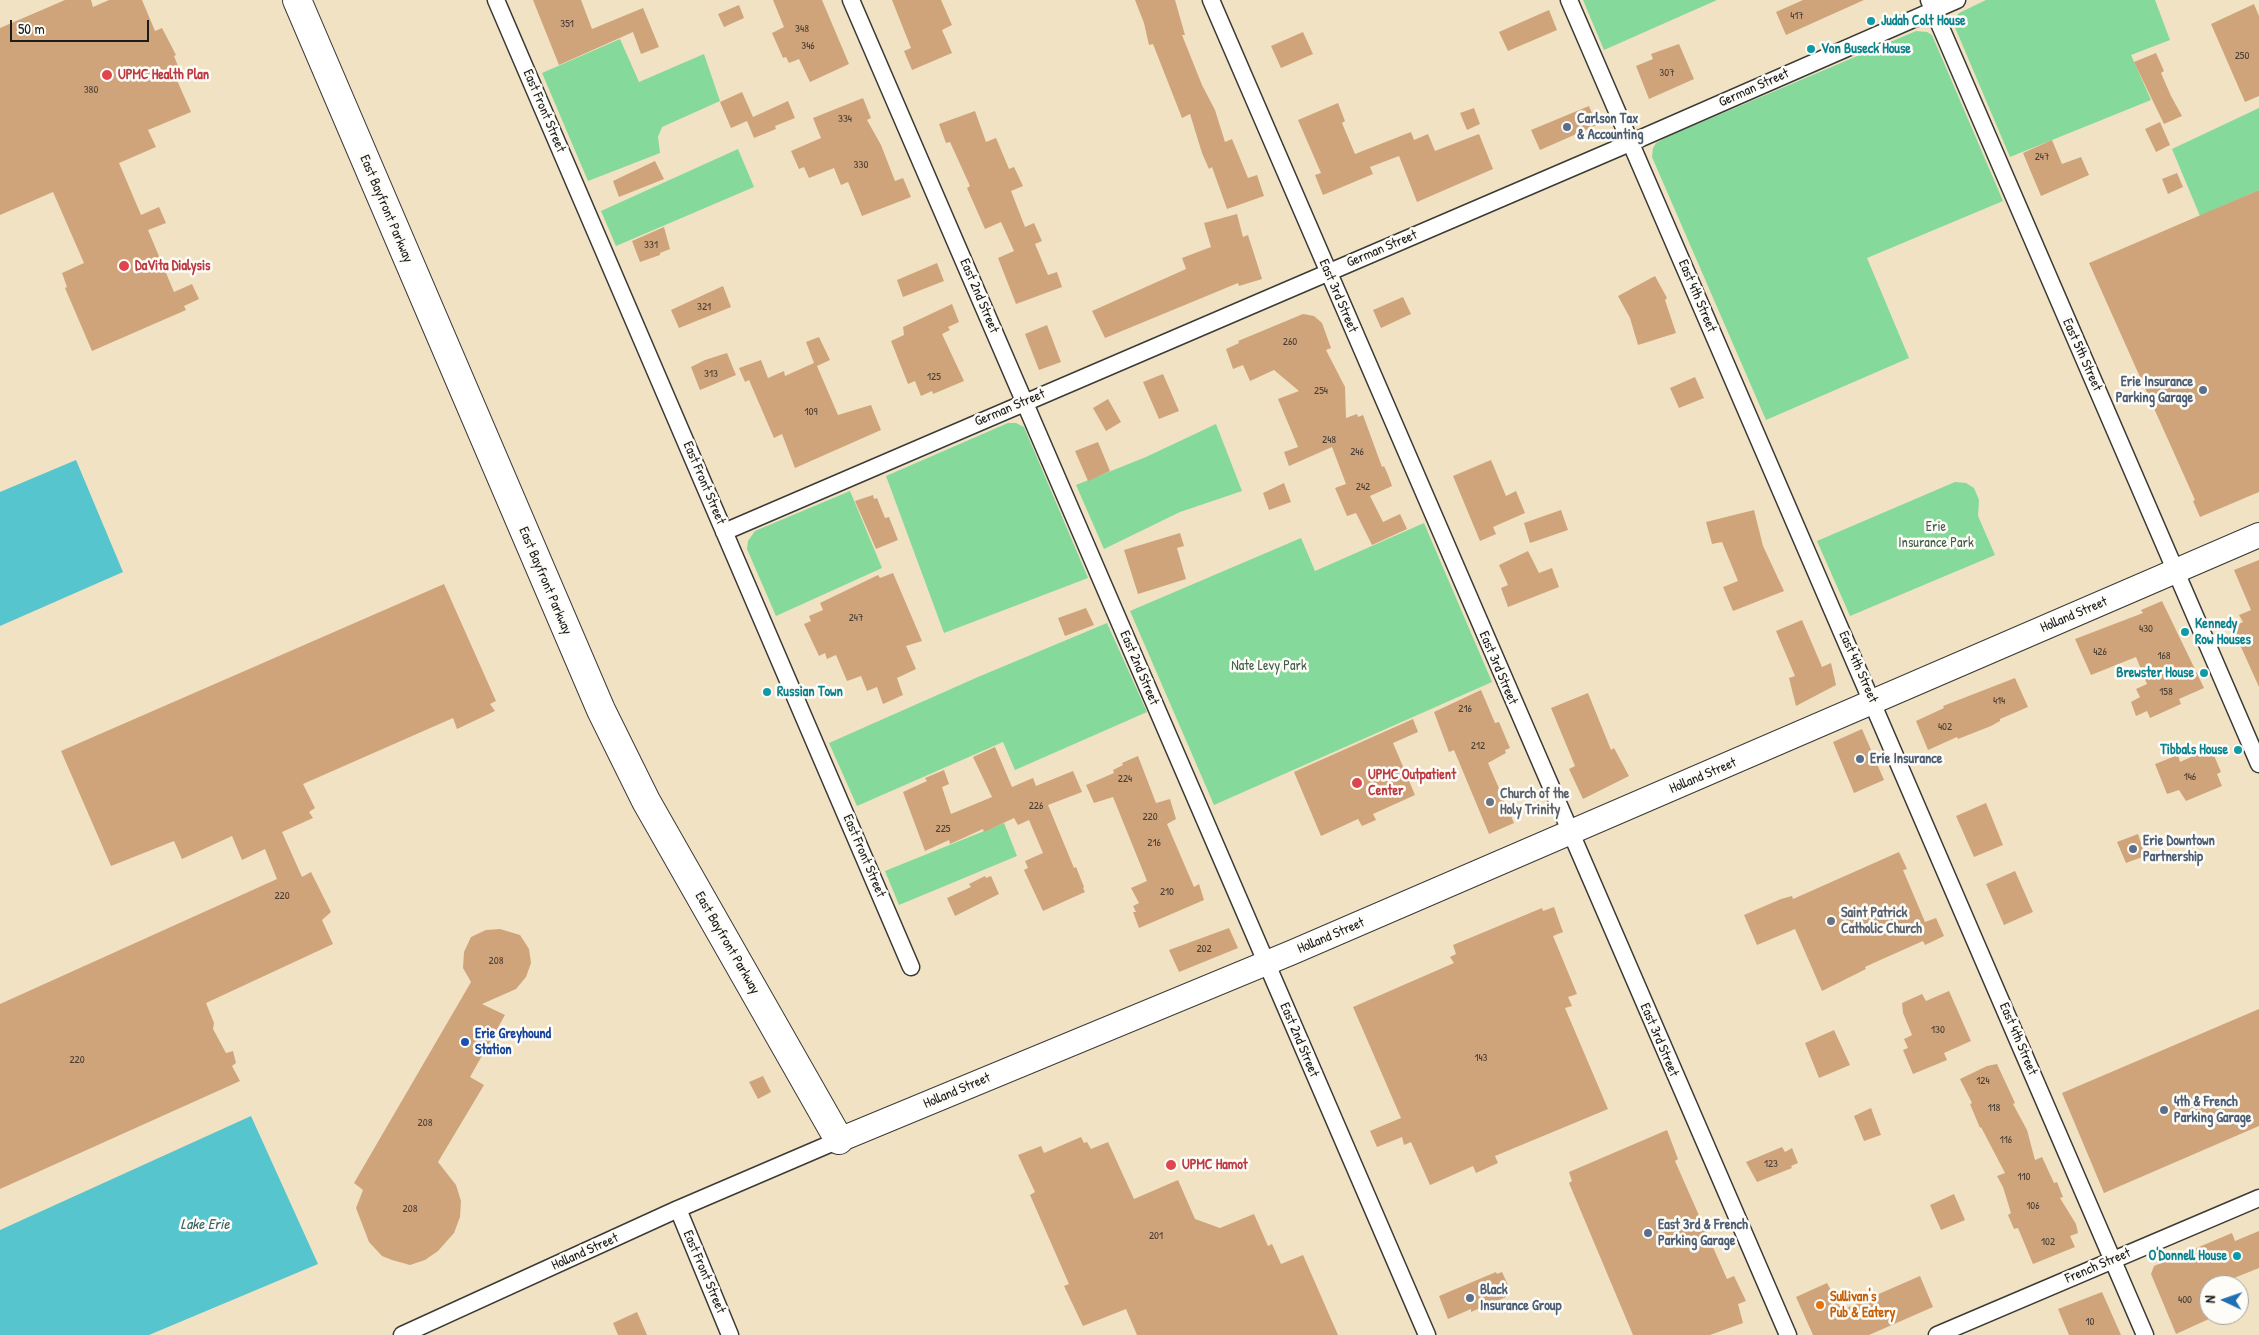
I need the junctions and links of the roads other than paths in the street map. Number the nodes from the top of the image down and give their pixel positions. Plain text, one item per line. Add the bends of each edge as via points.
1 (296, 0) edge
2 (496, 0) edge
3 (851, 0) edge
4 (1211, 0) edge
5 (1570, 0) edge
6 (1957, 0) edge
7 (1931, 5) edge
8 (1630, 143) junction
9 (1328, 272) junction
10 (1025, 402) junction
11 (724, 532) junction
12 (2259, 535) edge
13 (2176, 571) junction
14 (1873, 702) junction
15 (2259, 764) edge
16 (1570, 833) junction
17 (1266, 964) junction
18 (911, 967) dead end
19 (839, 1140) junction
20 (2259, 1198) edge
21 (678, 1210) junction
22 (2113, 1260) junction
23 (402, 1335) edge
24 (730, 1335) edge
25 (1427, 1335) edge
26 (1788, 1335) edge
27 (1937, 1335) edge
28 (2145, 1335) edge

1 - 19 highway, East Bayfront Parkway via 601,710 646,801
2 - 11 street, East Front Street
3 - 10 street, East 2nd Street
4 - 9 street, East 3rd Street
5 - 8 street, East 4th Street
6 - 7 street, German Street
7 - 8 street, German Street
7 - 13 street, East 5th Street
8 - 9 street, German Street
8 - 14 street, East 4th Street
9 - 10 street, German Street
9 - 16 street, East 3rd Street
10 - 11 street, German Street
10 - 17 street, East 2nd Street
11 - 18 street, East Front Street
12 - 13 street, Holland Street
13 - 14 street, Holland Street
13 - 15 street, East 5th Street
14 - 16 street, Holland Street
14 - 22 street, East 4th Street
16 - 17 street, Holland Street
16 - 26 street, East 3rd Street
17 - 19 street, Holland Street
17 - 25 street, East 2nd Street
19 - 21 street, Holland Street
20 - 22 street, French Street
21 - 23 street, Holland Street
21 - 24 street, East Front Street
22 - 27 street, French Street
22 - 28 street, East 4th Street

